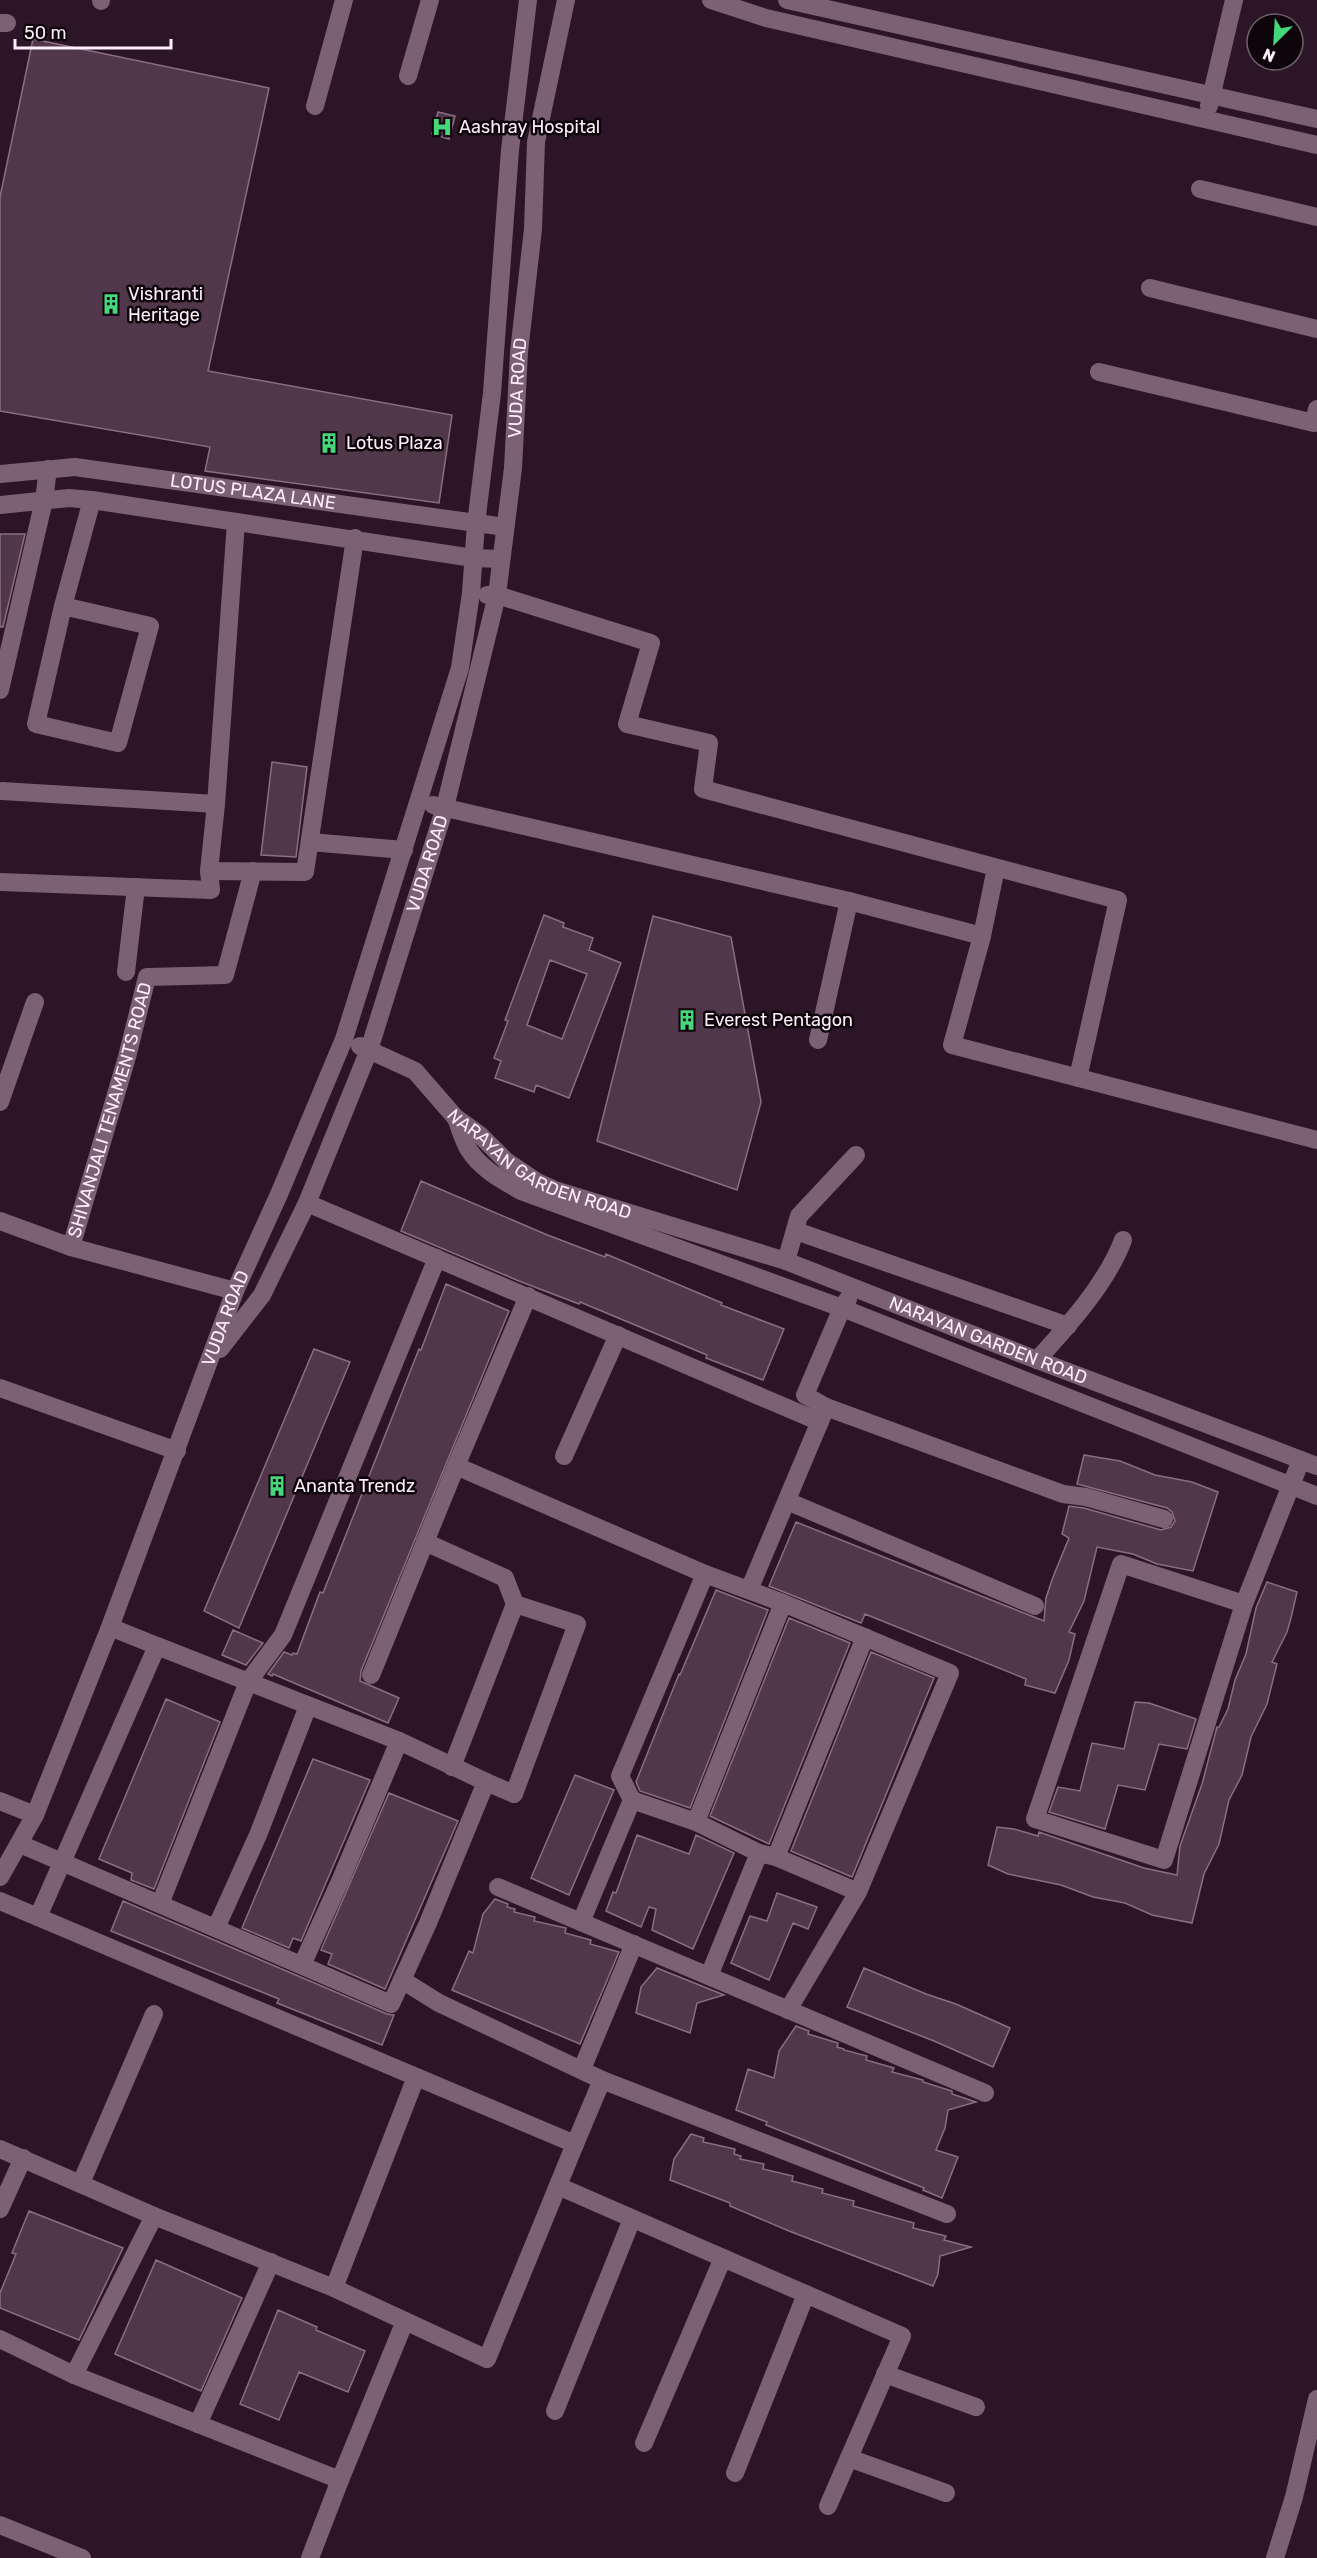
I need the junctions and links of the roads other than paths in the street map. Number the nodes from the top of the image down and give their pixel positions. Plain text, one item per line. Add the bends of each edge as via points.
1 (344, 0) edge
2 (430, 0) edge
3 (528, 0) edge
4 (566, 0) edge
5 (711, 0) edge
6 (787, 0) edge
7 (1234, 0) edge
8 (408, 76) dead end
9 (1211, 95) junction
10 (315, 106) dead end
11 (1317, 119) edge
12 (1205, 120) junction
13 (1317, 146) edge
14 (1200, 189) dead end
15 (1317, 217) edge
16 (1150, 288) dead end
17 (1317, 329) edge
18 (1099, 372) dead end
19 (1317, 409) edge
20 (75, 467) junction
21 (48, 469) junction
22 (0, 474) edge
23 (69, 498) junction
24 (44, 500) junction
25 (92, 500) junction
26 (0, 505) edge
27 (236, 522) junction
28 (476, 524) junction
29 (505, 527) junction
30 (355, 538) junction
31 (473, 558) junction
32 (501, 559) junction
33 (471, 594) junction
34 (497, 595) junction
35 (63, 606) junction
36 (0, 690) edge
37 (2, 791) dead end
38 (419, 802) junction
39 (216, 804) junction
40 (445, 807) junction
41 (310, 842) junction
42 (404, 850) junction
43 (996, 868) junction
44 (209, 871) junction
45 (254, 871) junction
46 (0, 882) edge
47 (136, 887) junction
48 (849, 901) junction
49 (982, 936) junction
50 (126, 972) dead end
51 (35, 1002) dead end
52 (344, 1039) junction
53 (818, 1040) dead end
54 (369, 1050) junction
55 (1078, 1078) junction
56 (0, 1102) edge
57 (455, 1117) junction
58 (1317, 1140) edge
59 (856, 1155) dead end
60 (307, 1203) junction
61 (0, 1221) edge
62 (796, 1231) junction
63 (1123, 1240) dead end
64 (70, 1247) junction
65 (437, 1258) junction
66 (786, 1260) junction
67 (856, 1288) junction
68 (235, 1291) junction
69 (528, 1296) junction
70 (842, 1308) junction
71 (1068, 1326) junction
72 (618, 1335) junction
73 (1037, 1360) junction
74 (210, 1362) junction
75 (0, 1388) edge
76 (823, 1415) junction
77 (177, 1452) junction
78 (564, 1456) dead end
79 (1309, 1463) edge
80 (456, 1466) junction
81 (1293, 1486) junction
82 (1317, 1496) edge
83 (787, 1501) junction
84 (1164, 1519) dead end
85 (425, 1542) junction
86 (705, 1574) junction
87 (749, 1590) junction
88 (783, 1603) junction
89 (515, 1604) junction
90 (1245, 1604) junction
91 (1035, 1606) dead end
92 (110, 1627) junction
93 (865, 1637) junction
94 (155, 1645) junction
95 (371, 1675) dead end
96 (248, 1682) junction
97 (308, 1706) junction
98 (399, 1742) junction
99 (452, 1767) junction
100 (486, 1782) junction
101 (632, 1800) junction
102 (0, 1801) edge
103 (34, 1815) junction
104 (696, 1822) junction
105 (20, 1844) junction
106 (768, 1855) junction
107 (54, 1859) junction
108 (0, 1877) edge
109 (498, 1887) dead end
110 (858, 1892) junction
111 (5, 1903) edge
112 (160, 1904) junction
113 (34, 1916) junction
114 (581, 1922) junction
115 (216, 1929) junction
116 (634, 1944) junction
117 (302, 1965) junction
118 (709, 1976) junction
119 (402, 1980) junction
120 (788, 2010) junction
121 (154, 2014) dead end
122 (582, 2069) junction
123 (416, 2077) junction
124 (602, 2080) junction
125 (985, 2093) dead end
126 (575, 2144) junction
127 (0, 2149) edge
128 (23, 2158) junction
129 (81, 2184) junction
130 (558, 2186) junction
131 (0, 2209) edge
132 (947, 2214) dead end
133 (154, 2216) junction
134 (632, 2218) junction
135 (723, 2258) junction
136 (271, 2262) junction
137 (334, 2288) junction
138 (806, 2294) junction
139 (405, 2321) junction
140 (0, 2338) edge
141 (885, 2374) junction
142 (74, 2375) junction
143 (1317, 2399) edge
144 (976, 2407) dead end
145 (555, 2412) dead end
146 (198, 2424) junction
147 (644, 2443) dead end
148 (849, 2458) junction
149 (735, 2473) dead end
150 (340, 2480) junction
151 (946, 2493) dead end
152 (828, 2506) dead end
153 (0, 2525) edge
154 (82, 2558) edge
155 (310, 2558) edge
156 (1275, 2558) edge

1 - 10 street
2 - 8 street
3 - 28 street, VUDA ROAD via 510,150 492,393
4 - 29 street, VUDA ROAD via 536,142 533,229
5 - 12 street via 766,18
6 - 9 street
7 - 9 street
9 - 11 street
9 - 12 street
12 - 13 street
14 - 15 street
16 - 17 street
18 - 19 street via 1314,423
20 - 21 street, LOTUS PLAZA LANE
20 - 23 street
20 - 28 street, LOTUS PLAZA LANE
21 - 22 street, LOTUS PLAZA LANE
21 - 24 street
23 - 24 street, LOTUS PLAZA LANE
23 - 25 street, LOTUS PLAZA LANE
24 - 26 street, LOTUS PLAZA LANE
24 - 36 street
25 - 27 street, LOTUS PLAZA LANE
25 - 35 street
27 - 30 street, LOTUS PLAZA LANE
27 - 39 street
28 - 29 street, LOTUS PLAZA LANE
28 - 31 street, VUDA ROAD
29 - 32 street, VUDA ROAD
30 - 31 street, LOTUS PLAZA LANE
30 - 41 street
31 - 32 street, LOTUS PLAZA LANE
31 - 33 street, VUDA ROAD
32 - 34 street, VUDA ROAD
33 - 34 street
33 - 38 street, VUDA ROAD via 460,669
34 - 40 street, VUDA ROAD
34 - 43 street via 651,643 627,724 709,743 703,789
35 - 35 street via 36,724 118,743 150,626
37 - 39 street
38 - 40 street
38 - 42 street, VUDA ROAD
39 - 44 street
40 - 48 street
40 - 54 street, VUDA ROAD
41 - 42 street
41 - 45 street via 305,872
42 - 52 street, VUDA ROAD
43 - 49 street
43 - 55 street via 1118,900
44 - 45 street
44 - 47 street via 212,890
45 - 64 street, SHIVANJALI TENAMENTS ROAD via 225,975 147,977
46 - 47 street
47 - 50 street
48 - 49 street
48 - 53 street
49 - 55 street via 952,1045
51 - 56 street
52 - 54 street
52 - 68 street, VUDA ROAD
54 - 57 street via 406,1067
54 - 60 street, VUDA ROAD
55 - 58 street
57 - 66 street, NARAYAN GARDEN ROAD via 520,1172 546,1186
57 - 70 street, NARAYAN GARDEN ROAD via 469,1149 482,1164 521,1191
59 - 62 street via 799,1216
60 - 65 street
60 - 74 street, VUDA ROAD via 261,1295
61 - 64 street, SHIVANJALI TENAMENTS ROAD
62 - 66 street
62 - 71 street
63 - 71 street via 1110,1267
64 - 68 street
65 - 69 street
65 - 96 street via 283,1635
66 - 67 street, NARAYAN GARDEN ROAD
67 - 70 street
67 - 73 street, NARAYAN GARDEN ROAD
68 - 74 street, VUDA ROAD
69 - 72 street
69 - 80 street
70 - 76 street via 805,1395
70 - 81 street, NARAYAN GARDEN ROAD
71 - 73 street
72 - 76 street
72 - 78 street
73 - 79 street, NARAYAN GARDEN ROAD
74 - 77 street
75 - 77 street
76 - 83 street
76 - 84 street via 1063,1494
77 - 92 street
79 - 81 street
80 - 85 street
80 - 86 street
81 - 82 street, NARAYAN GARDEN ROAD
81 - 90 street
83 - 87 street
83 - 91 street
85 - 89 street via 505,1578
85 - 95 street
86 - 87 street
86 - 101 street via 620,1776
87 - 88 street
88 - 93 street
88 - 104 street
89 - 99 street
89 - 100 street via 578,1624 514,1794
90 - 90 street via 1164,1860 1035,1820 1121,1564
92 - 94 street
92 - 103 street
93 - 106 street
93 - 110 street via 950,1673
94 - 96 street
94 - 107 street
96 - 97 street
96 - 112 street
97 - 98 street
97 - 115 street
98 - 99 street
98 - 117 street
99 - 100 street
100 - 119 street
101 - 104 street
101 - 114 street
102 - 103 street
103 - 105 street
104 - 106 street
105 - 107 street
105 - 108 street
106 - 110 street
106 - 118 street
107 - 112 street
107 - 113 street
109 - 114 street
110 - 120 street
111 - 113 street
112 - 115 street
113 - 123 street
114 - 116 street
115 - 117 street
116 - 118 street
116 - 122 street
117 - 119 street via 391,2004
118 - 120 street
119 - 122 street via 439,2004
120 - 125 street
121 - 129 street
122 - 124 street
123 - 126 street
123 - 137 street
124 - 126 street
124 - 132 street
126 - 130 street
127 - 128 street
128 - 129 street
128 - 131 street
129 - 133 street
130 - 134 street
130 - 139 street via 487,2359
133 - 136 street
133 - 142 street
134 - 135 street
134 - 145 street
135 - 138 street
135 - 147 street
136 - 137 street
136 - 146 street
137 - 139 street
138 - 141 street via 902,2336
138 - 149 street
139 - 150 street
140 - 142 street
141 - 144 street
141 - 148 street
142 - 146 street
143 - 156 street
146 - 150 street
148 - 151 street
148 - 152 street
150 - 155 street
153 - 154 street

